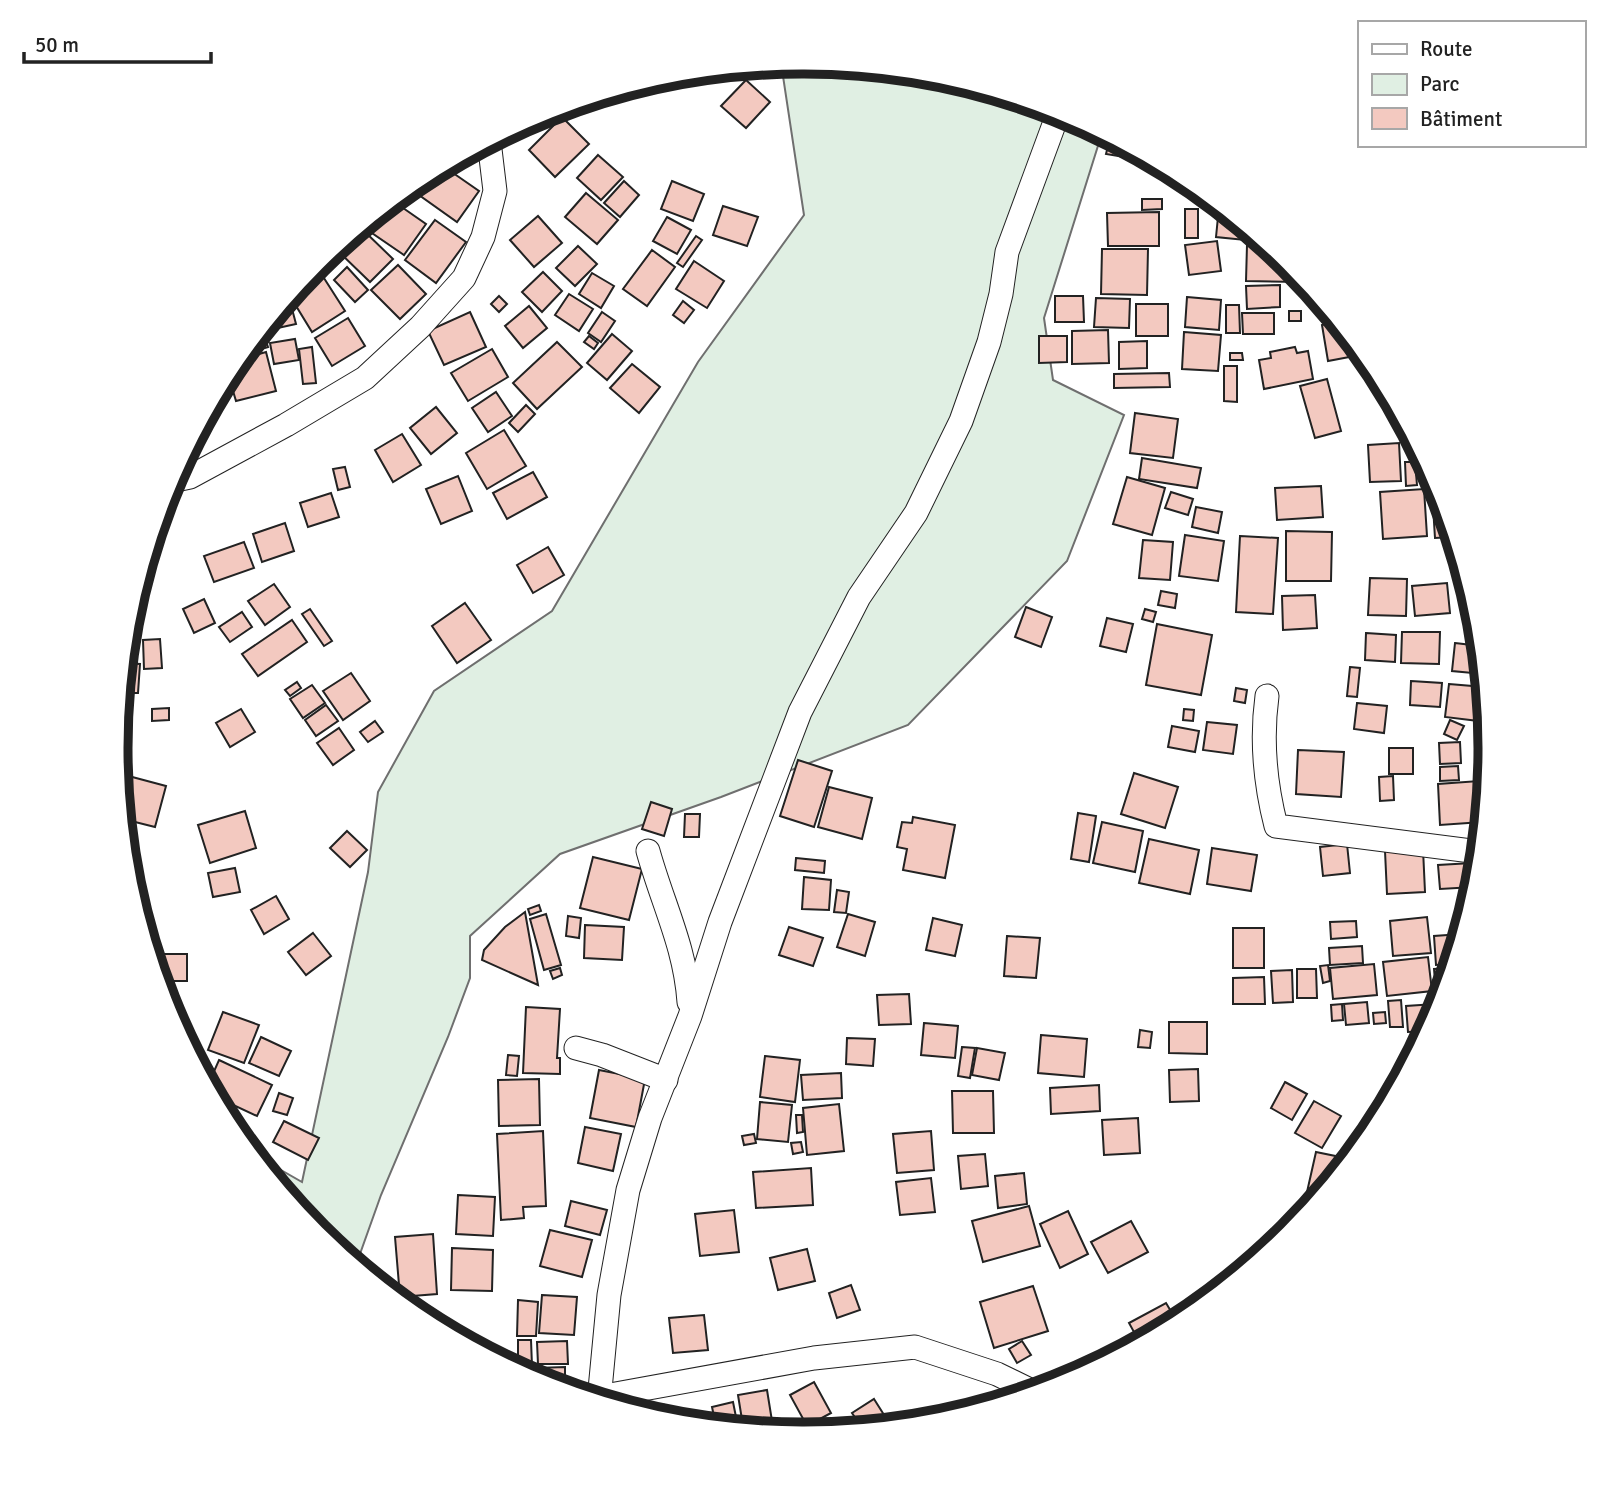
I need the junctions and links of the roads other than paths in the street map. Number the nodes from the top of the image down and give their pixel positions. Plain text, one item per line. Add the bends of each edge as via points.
1 (1055, 123) edge
2 (490, 151) edge
3 (185, 478) edge
4 (1267, 696) dead end
5 (1470, 851) edge
6 (648, 852) dead end
7 (690, 1016) junction
8 (576, 1048) dead end
9 (666, 1080) junction
10 (1022, 1386) edge
11 (600, 1391) edge
12 (615, 1396) edge

1 - 7 street via 1007,252 989,342 961,421 916,513 859,597 800,712 720,922
2 - 3 street via 495,191 483,237 464,278 420,327 365,378
4 - 5 street via 1263,721 1266,787 1276,826
6 - 7 street via 687,972
7 - 9 street
8 - 9 street
9 - 11 street via 635,1166 619,1233
10 - 12 street via 915,1347 814,1358

